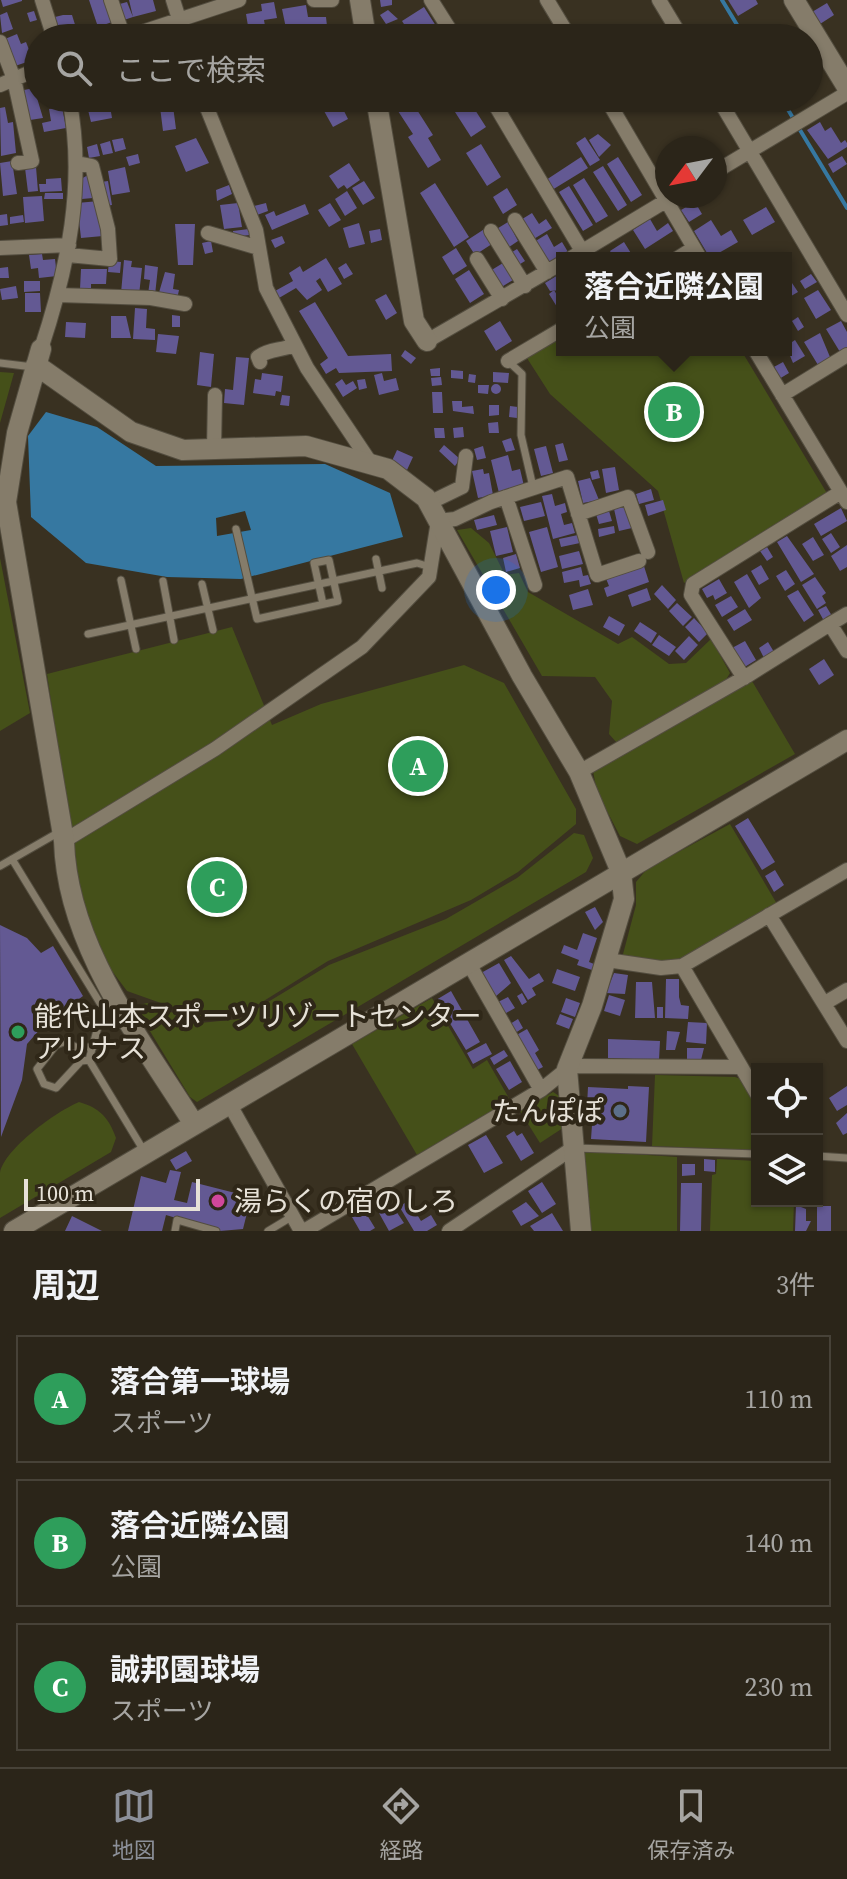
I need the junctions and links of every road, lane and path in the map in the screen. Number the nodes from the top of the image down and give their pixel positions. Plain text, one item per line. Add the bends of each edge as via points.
1 (42, 0) edge
2 (111, 0) edge
3 (173, 0) edge
4 (239, 0) edge
5 (314, 0) edge
6 (330, 0) edge
7 (360, 0) edge
8 (431, 0) edge
9 (547, 0) edge
10 (659, 0) edge
11 (794, 0) edge
12 (180, 19) junction
13 (50, 24) edge
14 (119, 24) edge
15 (165, 24) edge
16 (181, 24) edge
17 (364, 24) edge
18 (446, 24) edge
19 (562, 24) edge
20 (674, 24) edge
21 (809, 24) edge
22 (0, 42) edge
23 (823, 48) edge
24 (7, 82) edge
25 (847, 87) edge
26 (847, 93) edge
27 (823, 108) edge
28 (71, 112) edge
29 (209, 112) edge
30 (378, 112) edge
31 (499, 112) edge
32 (615, 112) edge
33 (726, 112) edge
34 (816, 112) edge
35 (750, 152) junction
36 (18, 163) dead end
37 (77, 163) junction
38 (727, 165) edge
39 (655, 175) edge
40 (655, 207) edge
41 (675, 208) edge
42 (515, 220) dead end
43 (491, 231) dead end
44 (208, 233) dead end
45 (0, 248) edge
46 (259, 248) junction
47 (69, 250) junction
48 (575, 252) edge
49 (582, 252) edge
50 (697, 252) edge
51 (477, 259) dead end
52 (556, 267) edge
53 (547, 272) junction
54 (525, 286) junction
55 (58, 295) junction
56 (502, 299) junction
57 (185, 304) dead end
58 (847, 315) edge
59 (556, 333) edge
60 (427, 341) joint
61 (294, 345) junction
62 (847, 355) edge
63 (759, 356) edge
64 (37, 360) junction
65 (508, 361) joint
66 (260, 362) dead end
67 (0, 363) edge
68 (215, 395) dead end
69 (782, 395) junction
70 (214, 449) junction
71 (466, 456) dead end
72 (372, 465) junction
73 (533, 489) junction
74 (506, 497) junction
75 (844, 497) edge
76 (433, 512) junction
77 (578, 514) junction
78 (236, 529) dead end
79 (376, 559) dead end
80 (430, 567) junction
81 (378, 571) junction
82 (121, 580) dead end
83 (163, 581) dead end
84 (333, 581) junction
85 (202, 584) dead end
86 (318, 584) junction
87 (535, 585) dead end
88 (382, 588) dead end
89 (252, 599) junction
90 (323, 604) junction
91 (209, 608) junction
92 (847, 614) edge
93 (170, 617) junction
94 (830, 624) junction
95 (131, 625) junction
96 (213, 630) dead end
97 (88, 634) dead end
98 (174, 640) dead end
99 (136, 649) dead end
100 (847, 651) edge
101 (744, 678) junction
102 (847, 740) edge
103 (579, 772) junction
104 (63, 835) junction
105 (12, 859) junction
106 (0, 866) edge
107 (847, 870) edge
108 (621, 872) junction
109 (769, 915) junction
110 (607, 960) junction
111 (468, 962) junction
112 (682, 966) junction
113 (847, 990) edge
114 (825, 1003) junction
115 (847, 1041) edge
116 (93, 1047) junction
117 (89, 1060) junction
118 (741, 1067) junction
119 (567, 1069) junction
120 (751, 1084) edge
121 (541, 1090) junction
122 (230, 1105) junction
123 (194, 1124) junction
124 (573, 1148) junction
125 (146, 1153) junction
126 (751, 1154) edge
127 (823, 1156) edge
128 (847, 1158) edge
129 (293, 1216) junction
130 (14, 1231) edge
131 (175, 1231) edge
132 (216, 1231) edge
133 (268, 1231) edge
134 (303, 1231) edge
135 (449, 1231) edge
136 (581, 1231) edge

1 - 13 street
2 - 14 street
3 - 12 street
4 - 12 street
5 - 6 street
7 - 17 street
8 - 18 street
9 - 19 street
10 - 20 street
11 - 21 street
12 - 15 street
12 - 16 street
22 - 24 street
23 - 25 street
24 - 36 street via 32,161
26 - 27 street
28 - 37 street
29 - 46 street
30 - 60 street via 414,321
31 - 48 street
32 - 39 street
33 - 35 street
34 - 35 street
35 - 38 street
35 - 58 street
37 - 47 street
37 - 47 street via 92,166 110,259
40 - 49 street
41 - 50 street
42 - 53 street
43 - 54 street
44 - 46 street
45 - 47 street
46 - 61 street via 266,288
47 - 55 street
51 - 56 street
52 - 53 street
53 - 54 street
54 - 56 street
55 - 57 street
55 - 64 street
56 - 60 street
59 - 65 street
61 - 66 street via 268,349 258,357
61 - 72 street
62 - 69 street
63 - 69 street
64 - 67 lane
64 - 70 street via 131,432 183,450
64 - 104 street via 6,502
65 - 73 lane via 522,374 521,435
68 - 70 street
69 - 75 street
70 - 72 street via 306,446
71 - 76 street via 462,487
72 - 76 street via 388,469
73 - 74 street
73 - 77 street via 567,477
74 - 76 street via 455,519
74 - 87 street
75 - 101 street via 693,584 691,595
76 - 80 street
76 - 103 street
77 - 77 street via 597,575 643,557 628,497
78 - 89 lane
79 - 81 lane
80 - 81 lane via 417,563
80 - 104 street via 429,577 402,609 362,647 215,749
81 - 84 lane
81 - 88 lane
82 - 95 lane
83 - 93 lane
84 - 86 lane
84 - 86 lane via 329,560 314,563
84 - 90 lane via 338,601
85 - 91 lane
86 - 89 lane
86 - 90 lane
89 - 90 lane via 257,619
89 - 91 lane
91 - 93 lane
91 - 96 lane
92 - 94 street
93 - 95 lane
93 - 98 lane
94 - 100 street
94 - 101 street
95 - 97 lane
95 - 99 lane
101 - 103 street
102 - 108 street
103 - 108 street
104 - 105 lane
104 - 123 street via 65,872 94,960
105 - 106 lane
105 - 116 lane via 103,1008
107 - 109 street
108 - 110 street via 624,899
108 - 111 street
109 - 112 street
109 - 114 street
110 - 112 street
110 - 119 street
111 - 121 street
111 - 122 street
112 - 118 street
113 - 114 street
114 - 115 street
116 - 117 lane
116 - 117 lane via 66,1041 56,1045 37,1069 44,1084 56,1088 81,1061
117 - 125 lane
118 - 119 street
118 - 120 street
119 - 121 street
119 - 124 street
121 - 134 street
122 - 123 street
122 - 129 street
123 - 125 street
124 - 126 lane
124 - 135 street
124 - 136 street
125 - 130 street
127 - 128 lane
129 - 133 lane
129 - 134 street
131 - 132 lane via 177,1220

